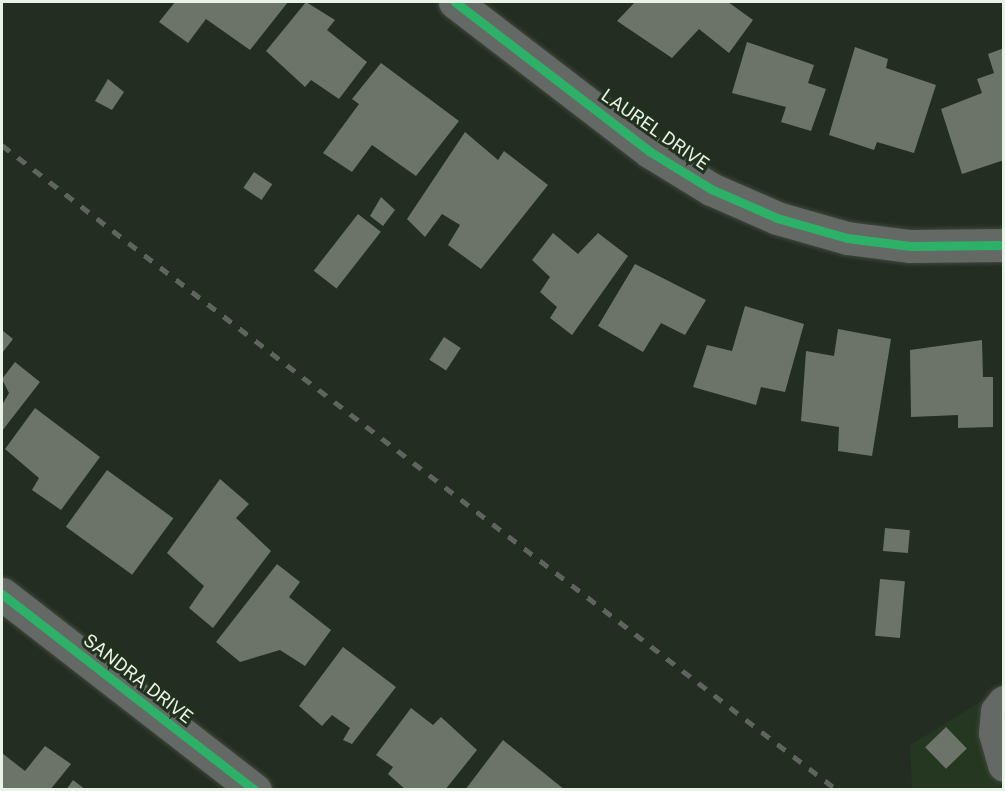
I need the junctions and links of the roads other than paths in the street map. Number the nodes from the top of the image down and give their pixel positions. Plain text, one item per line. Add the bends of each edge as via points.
1 (455, 2) edge
2 (1004, 245) edge
3 (2, 594) edge
4 (1004, 702) edge
5 (1004, 765) edge
6 (255, 789) edge

1 - 2 street, LAUREL DRIVE via 649,151 720,193 777,218 847,238 910,246
3 - 6 street, SANDRA DRIVE
4 - 5 street via 997,711 995,733

